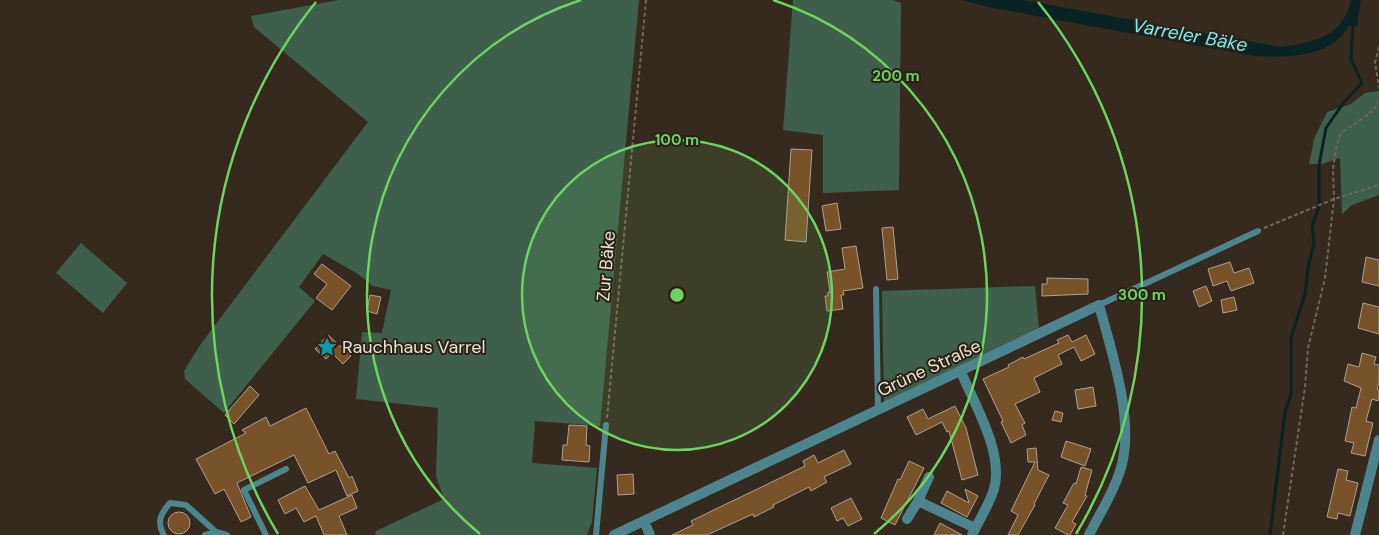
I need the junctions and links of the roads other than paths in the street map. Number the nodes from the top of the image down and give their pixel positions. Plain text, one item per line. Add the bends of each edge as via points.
1 (1258, 230) road end
2 (876, 288) dead end
3 (1099, 306) junction
4 (961, 372) junction
5 (878, 410) junction
6 (606, 424) road end
7 (1379, 440) edge
8 (286, 469) dead end
9 (929, 477) dead end
10 (918, 501) junction
11 (907, 520) dead end
12 (644, 521) junction
13 (216, 532) junction
14 (973, 532) edge
15 (164, 535) edge
16 (205, 535) edge
17 (227, 535) edge
18 (266, 535) edge
19 (596, 535) edge
20 (614, 535) edge
21 (650, 535) edge
22 (1089, 535) edge
23 (1355, 535) edge

1 - 3 lane, Grüne Straße
2 - 5 lane
3 - 4 street, Grüne Straße
3 - 22 street via 1121,387 1125,430 1120,473
4 - 5 street, Grüne Straße
4 - 14 street via 994,449 996,470 994,490
5 - 12 street, Grüne Straße
6 - 19 lane
7 - 23 street
8 - 18 lane via 244,490
9 - 10 street
10 - 11 street
10 - 14 street
12 - 20 street, Grüne Straße
12 - 21 street
13 - 15 lane via 186,505 170,503 162,512 159,523
13 - 16 lane
13 - 17 lane

